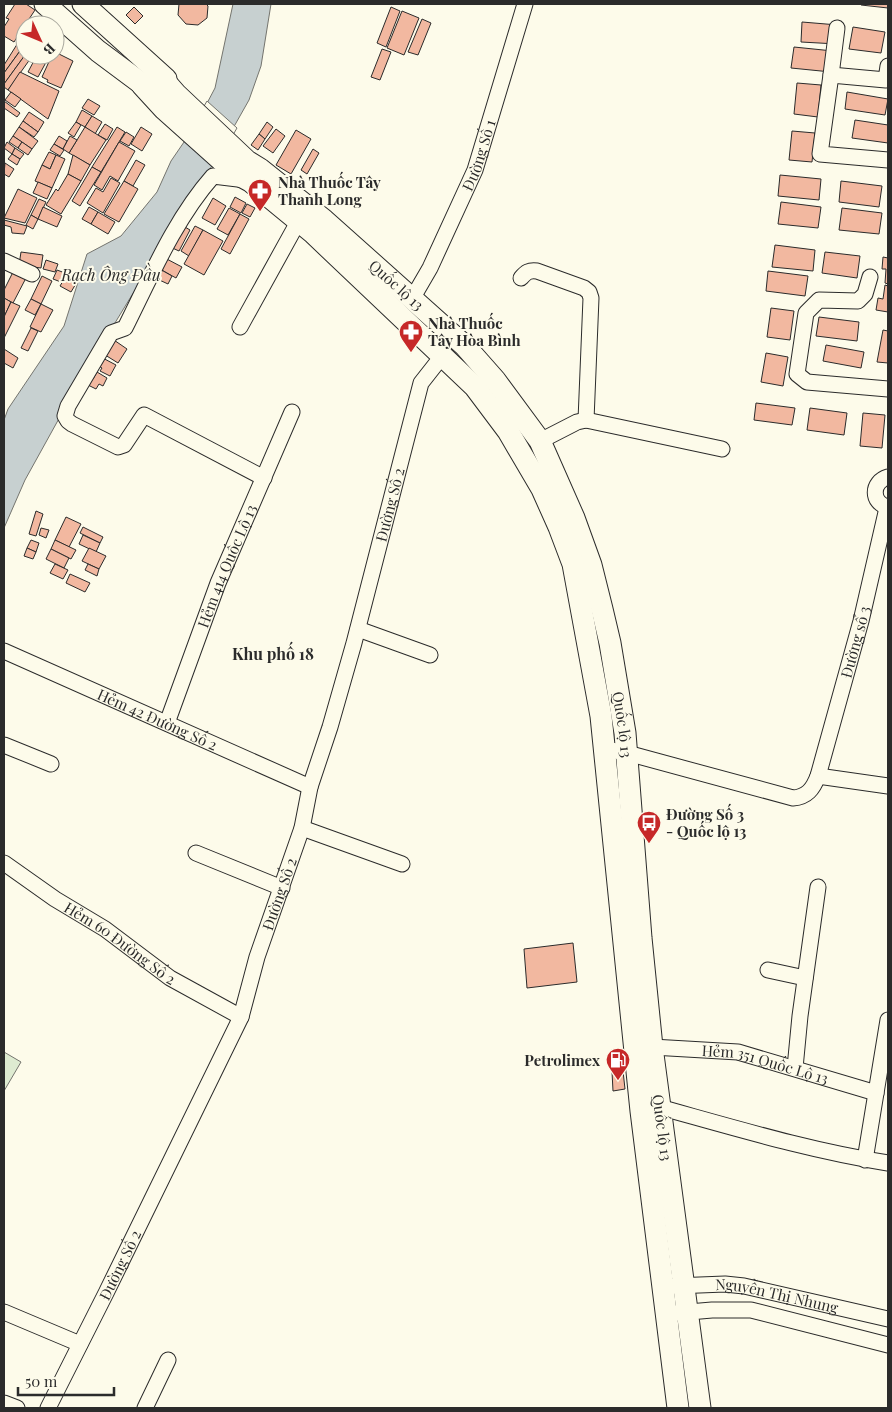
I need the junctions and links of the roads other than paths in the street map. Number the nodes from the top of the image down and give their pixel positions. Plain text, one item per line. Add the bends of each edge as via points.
1 (45, 4) edge
2 (83, 4) edge
3 (525, 4) edge
4 (837, 28) dead end
5 (888, 66) edge
6 (831, 75) junction
7 (148, 77) junction
8 (888, 160) edge
9 (255, 175) junction
10 (298, 222) junction
11 (4, 261) edge
12 (32, 274) dead end
13 (870, 277) dead end
14 (521, 278) dead end
15 (412, 299) junction
16 (240, 327) dead end
17 (443, 355) junction
18 (888, 388) edge
19 (292, 412) dead end
20 (586, 420) junction
21 (540, 441) junction
22 (722, 449) dead end
23 (888, 477) edge
24 (264, 478) junction
25 (888, 507) edge
26 (358, 629) junction
27 (4, 651) edge
28 (430, 655) dead end
29 (167, 723) junction
30 (4, 745) edge
31 (605, 749) junction
32 (627, 753) junction
33 (51, 764) dead end
34 (818, 776) junction
35 (888, 786) edge
36 (310, 787) junction
37 (302, 828) junction
38 (196, 853) dead end
39 (4, 863) edge
40 (402, 864) dead end
41 (818, 887) dead end
42 (282, 888) junction
43 (768, 970) dead end
44 (805, 978) junction
45 (240, 1017) junction
46 (888, 1020) edge
47 (652, 1047) junction
48 (795, 1068) junction
49 (876, 1093) junction
50 (659, 1107) junction
51 (865, 1160) junction
52 (888, 1164) edge
53 (673, 1286) junction
54 (4, 1312) edge
55 (687, 1312) junction
56 (666, 1314) junction
57 (888, 1319) edge
58 (80, 1344) junction
59 (888, 1345) edge
60 (168, 1360) dead end
61 (4, 1403) edge
62 (17, 1408) edge
63 (48, 1408) edge
64 (145, 1408) edge
65 (678, 1408) edge
66 (700, 1408) edge

1 - 7 highway, Quốc lộ 13 via 98,51
2 - 7 highway, Quốc lộ 13
3 - 15 street, Đường Số 1 via 475,170 430,268
4 - 6 street
5 - 6 street via 886,80
6 - 8 street via 820,154
7 - 9 highway, Quốc lộ 13 via 229,151 237,174
9 - 10 highway, Quốc lộ 13
9 - 15 highway, Quốc lộ 13 via 324,220
9 - 24 street via 213,176 203,187 160,258 125,328 111,333 68,406 66,416 72,424 118,447 124,445 144,415
10 - 16 street
10 - 17 highway, Quốc lộ 13
11 - 12 street
13 - 18 street via 865,294 858,301 819,300 806,313 797,374 807,382
14 - 20 street via 526,272 537,271 589,292
15 - 21 highway, Quốc lộ 13 via 465,346
17 - 26 street, Đường Số 2 via 421,383
17 - 31 highway, Quốc lộ 13 via 475,387 508,431 542,489 559,527 572,564
19 - 24 street, Hẻm 414 Quốc Lộ 13
20 - 21 street
20 - 22 street
21 - 32 highway, Quốc lộ 13 via 591,565 610,643
23 - 25 street via 879,482 875,494 876,500
24 - 29 street, Hẻm 414 Quốc Lộ 13 via 218,583
25 - 34 street, Đường sổ 3 via 861,621
26 - 28 street
26 - 36 street, Đường Số 2
27 - 29 street, Hẻm 42 Đường Số 2
29 - 36 street, Hẻm 42 Đường Số 2
30 - 33 street
31 - 32 street, Đường sổ 3
31 - 53 highway, Quốc lộ 13 via 638,1086
32 - 34 street, Đường sổ 3 via 793,798 811,790
32 - 47 highway, Quốc lộ 13
34 - 35 street
36 - 37 street, Đường Số 2
37 - 40 street
37 - 42 street, Đường Số 2
38 - 42 street
39 - 45 street, Hẻm 60 Đường Số 2 via 55,900 105,929 170,978
41 - 44 street
42 - 45 street, Đường Số 2
43 - 44 street
44 - 48 street
45 - 58 street, Đường Số 2
46 - 49 street
47 - 48 street, Hẻm 351 Quốc Lộ 13 via 738,1052
47 - 50 highway, Quốc lộ 13
48 - 49 street, Hẻm 351 Quốc Lộ 13
49 - 51 street
50 - 51 street
50 - 53 highway, Quốc lộ 13
51 - 52 street
53 - 55 highway, Quốc lộ 13
53 - 56 highway, Quốc lộ 13
53 - 57 street, Nguyễn Thị Nhung via 744,1286
54 - 58 street
55 - 56 street, Nguyễn Thị Nhung
55 - 59 street, Nguyễn Thị Nhung via 751,1310
55 - 66 highway, Quốc lộ 13
56 - 65 highway, Quốc lộ 13
58 - 63 street, Đường Số 2
60 - 64 street
61 - 62 street

